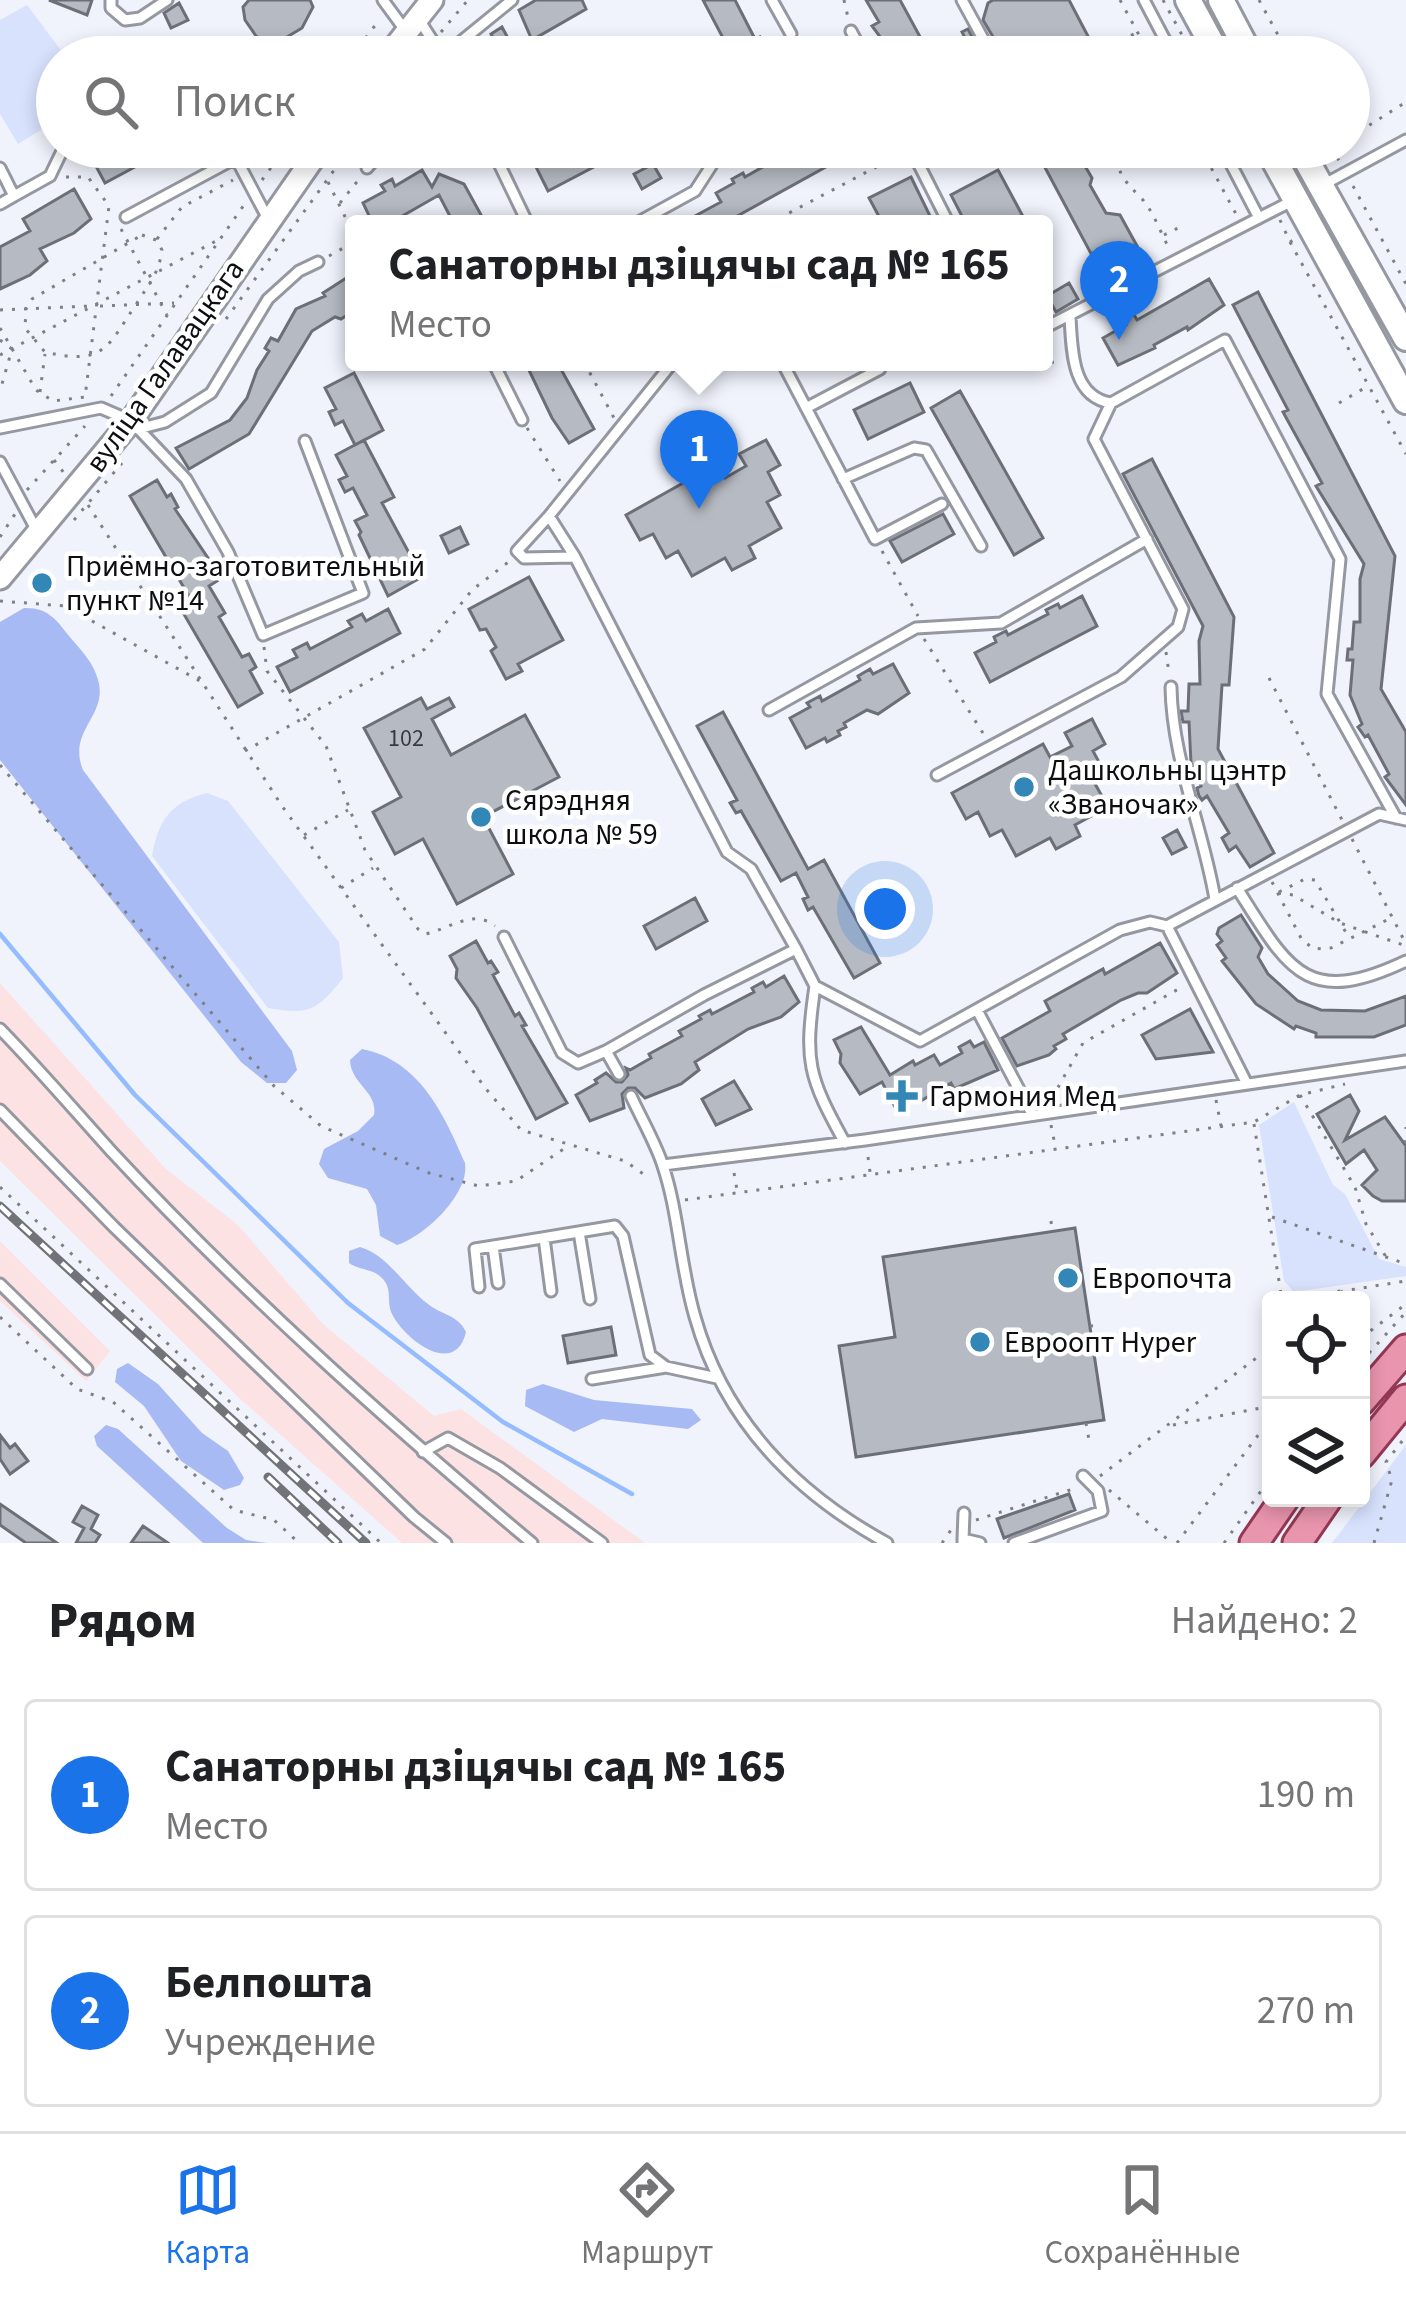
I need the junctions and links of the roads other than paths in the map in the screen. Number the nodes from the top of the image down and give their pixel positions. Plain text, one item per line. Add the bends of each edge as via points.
1 (111, 0) edge
2 (166, 0) edge
3 (383, 0) edge
4 (512, 0) edge
5 (772, 0) edge
6 (962, 0) edge
7 (1144, 0) edge
8 (1188, 0) edge
9 (1221, 0) edge
10 (424, 15) edge
11 (851, 31) road end
12 (791, 34) dead end
13 (470, 36) edge
14 (854, 36) edge
15 (982, 36) edge
16 (1163, 36) edge
17 (1208, 36) edge
18 (1248, 36) edge
19 (1406, 140) edge
20 (1370, 160) edge
21 (0, 168) edge
22 (54, 168) edge
23 (218, 168) edge
24 (241, 168) edge
25 (306, 168) edge
26 (504, 168) edge
27 (711, 168) edge
28 (921, 168) edge
29 (1233, 168) edge
30 (1278, 168) edge
31 (1310, 168) edge
32 (1355, 168) edge
33 (1320, 186) junction
34 (14, 196) junction
35 (1295, 200) junction
36 (0, 204) edge
37 (524, 215) edge
38 (651, 215) edge
39 (945, 215) edge
40 (126, 218) dead end
41 (1259, 218) junction
42 (268, 219) junction
43 (318, 262) road end
44 (1070, 317) junction
45 (1053, 324) edge
46 (1406, 338) edge
47 (498, 371) edge
48 (666, 371) edge
49 (787, 371) edge
50 (876, 371) edge
51 (1406, 401) edge
52 (1111, 403) junction
53 (806, 408) junction
54 (522, 420) road end
55 (134, 425) junction
56 (0, 428) edge
57 (305, 441) dead end
58 (0, 462) edge
59 (844, 479) junction
60 (942, 504) dead end
61 (549, 517) junction
62 (39, 533) junction
63 (1147, 539) junction
64 (981, 546) dead end
65 (574, 556) junction
66 (0, 578) edge
67 (1172, 687) road end
68 (769, 710) dead end
69 (937, 775) dead end
70 (1401, 819) edge
71 (1238, 887) junction
72 (1215, 899) junction
73 (1167, 926) junction
74 (504, 937) road end
75 (796, 949) junction
76 (1406, 961) edge
77 (815, 986) junction
78 (977, 1010) junction
79 (0, 1029) edge
80 (606, 1052) junction
81 (1406, 1061) edge
82 (619, 1074) dead end
83 (1247, 1084) junction
84 (631, 1096) dead end
85 (0, 1110) edge
86 (1032, 1114) junction
87 (844, 1143) junction
88 (662, 1165) junction
89 (579, 1232) junction
90 (544, 1238) junction
91 (493, 1246) junction
92 (498, 1283) dead end
93 (0, 1284) edge
94 (479, 1287) dead end
95 (551, 1291) dead end
96 (590, 1299) dead end
97 (1406, 1349) edge
98 (666, 1367) junction
99 (86, 1369) dead end
100 (717, 1378) junction
101 (592, 1379) dead end
102 (1363, 1399) edge
103 (1406, 1399) edge
104 (1370, 1443) edge
105 (423, 1452) junction
106 (1091, 1479) road end
107 (1280, 1507) edge
108 (1322, 1507) edge
109 (963, 1518) road end
110 (963, 1541) edge
111 (446, 1543) edge
112 (532, 1543) edge
113 (602, 1543) edge
114 (887, 1543) edge
115 (980, 1543) edge
116 (1014, 1543) edge
117 (1254, 1543) edge
118 (1297, 1543) edge

1 - 2 lane via 125,20
3 - 10 lane
4 - 13 lane
5 - 12 lane
6 - 15 lane
7 - 16 lane
8 - 17 main road
9 - 18 main road
11 - 14 lane
19 - 20 lane
21 - 34 lane
22 - 34 lane
23 - 40 lane
24 - 42 lane
25 - 42 street, вуліца Галавацкага
26 - 37 lane
27 - 38 lane via 695,191
28 - 39 lane
29 - 41 lane
30 - 35 main road
31 - 33 main road
32 - 33 lane
33 - 35 lane
33 - 46 main road
34 - 36 lane
35 - 41 lane
35 - 51 main road
41 - 44 lane
42 - 55 street, вуліца Галавацкага
43 - 55 lane via 268,298 212,394 165,422
44 - 45 lane
44 - 52 lane via 1073,362 1087,389
47 - 54 lane
48 - 61 lane
49 - 53 lane
50 - 53 lane
52 - 63 lane via 1094,439
52 - 70 lane via 1225,340 1340,559 1327,694
53 - 59 lane
55 - 56 lane via 101,408
55 - 57 lane via 186,479 263,635 363,593
55 - 62 street, вуліца Галавацкага
58 - 62 lane
59 - 60 lane via 875,539
59 - 64 lane via 926,450
61 - 65 lane
61 - 65 lane via 517,555
62 - 66 street, вуліца Галавацкага
63 - 68 lane via 1001,623 921,628
63 - 69 lane via 1183,609 1178,627 1121,677
65 - 75 lane via 727,852 752,869
67 - 72 lane via 1172,725
70 - 71 lane via 1379,814
71 - 72 lane
71 - 76 lane via 1287,964 1316,980 1348,983
72 - 73 lane
73 - 78 lane via 1120,930
73 - 83 lane
74 - 80 lane via 562,1053 578,1063
75 - 77 lane
75 - 80 lane
77 - 78 lane via 920,1041
77 - 87 lane via 807,1056
78 - 86 lane
79 - 105 lane via 270,1310
80 - 82 lane
81 - 83 lane
83 - 86 lane
84 - 88 lane
85 - 111 lane
86 - 87 lane
87 - 88 lane
88 - 100 lane via 689,1294
89 - 90 lane
89 - 96 lane
89 - 98 lane via 615,1226 623,1236 650,1354
90 - 91 lane
90 - 95 lane
91 - 92 lane
91 - 94 lane via 475,1249
93 - 99 lane
97 - 102 main road
98 - 100 lane
98 - 101 lane
100 - 114 lane via 785,1470
103 - 104 main road
105 - 112 lane
105 - 113 lane via 448,1438
106 - 116 lane via 1102,1504 1097,1516
107 - 117 main road
108 - 118 main road
109 - 110 lane
110 - 115 lane

